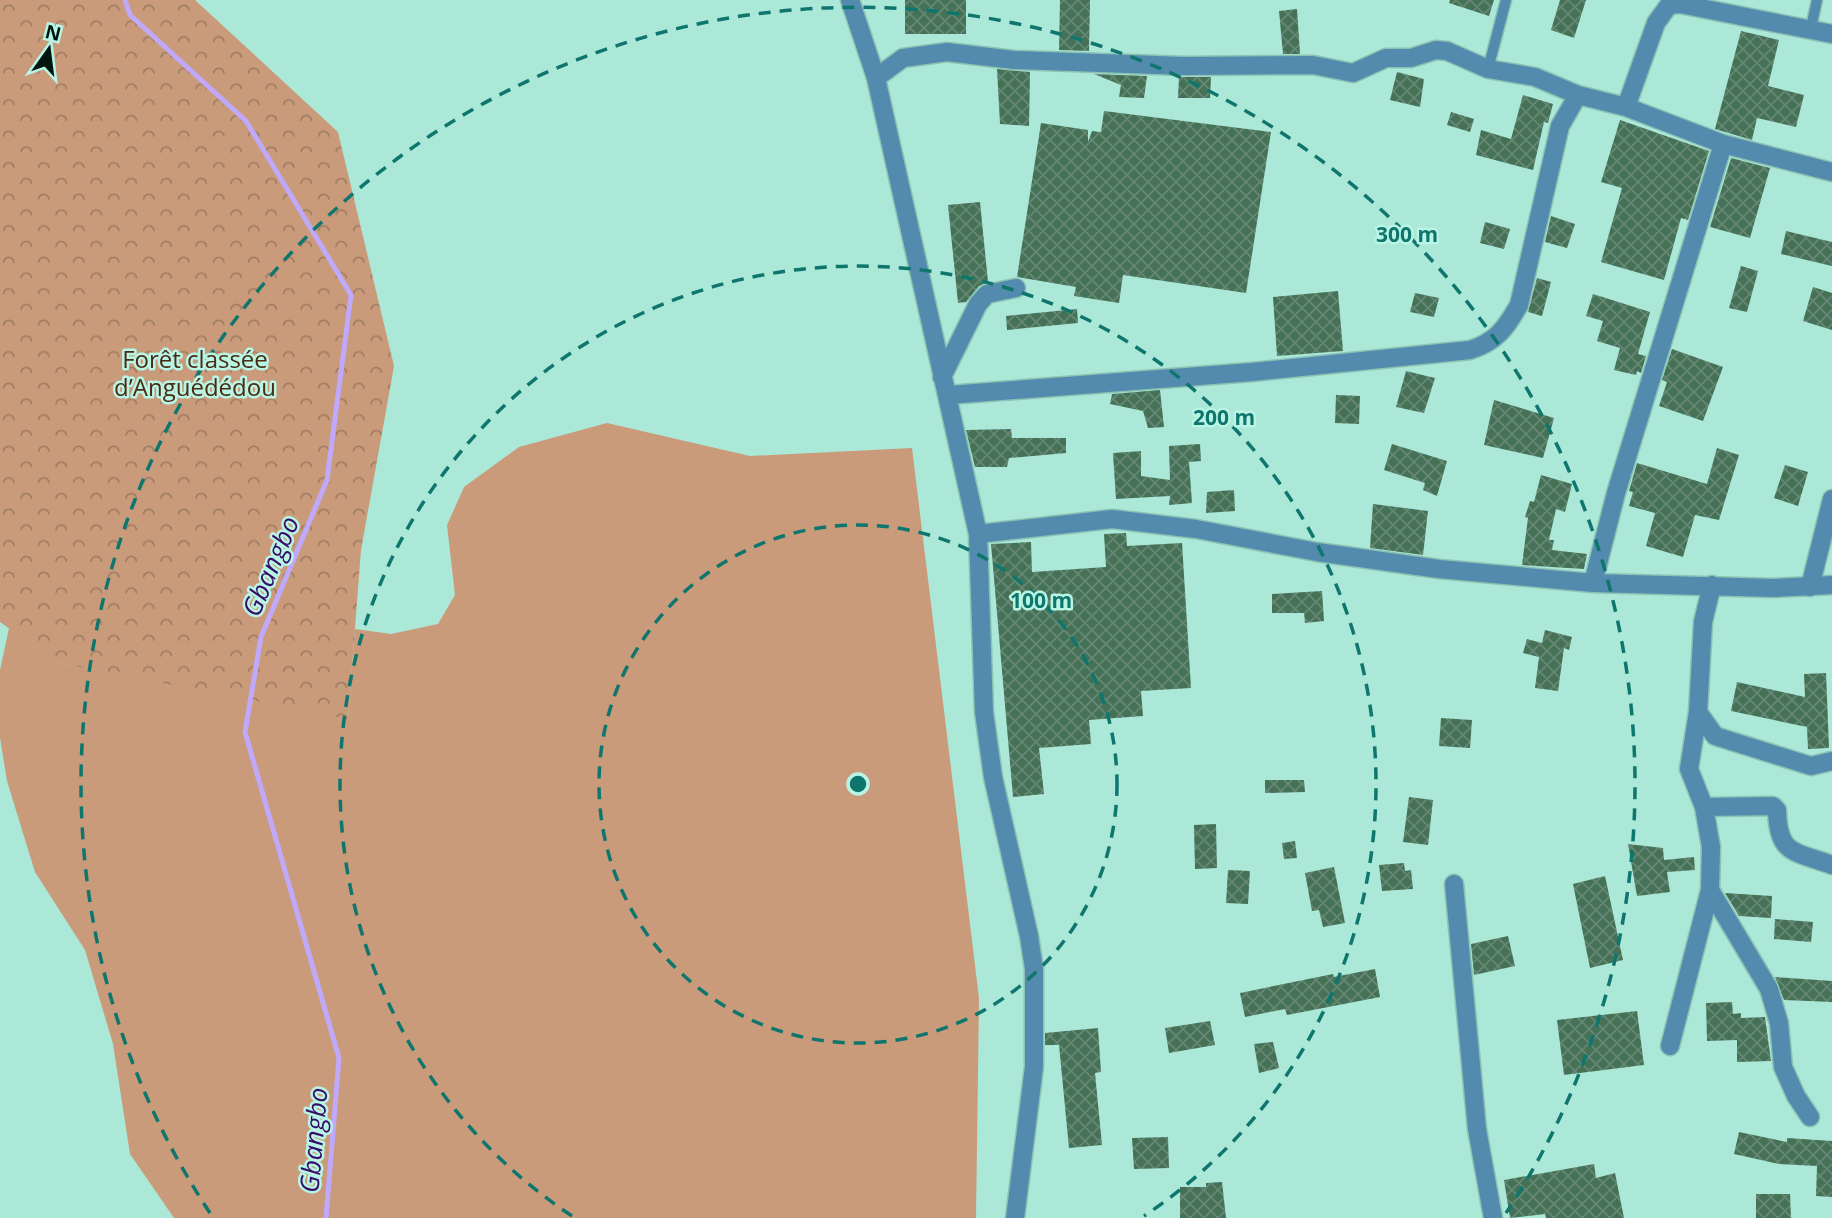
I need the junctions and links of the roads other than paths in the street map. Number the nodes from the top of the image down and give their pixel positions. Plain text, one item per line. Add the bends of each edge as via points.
1 (850, 0) edge
2 (1506, 0) edge
3 (1817, 0) edge
4 (1669, 3) edge
5 (1811, 28) junction
6 (1832, 34) edge
7 (1488, 69) junction
8 (876, 78) junction
9 (1578, 95) junction
10 (1626, 107) junction
11 (1723, 144) junction
12 (1832, 172) edge
13 (1016, 288) dead end
14 (942, 377) junction
15 (948, 395) junction
16 (1832, 499) edge
17 (978, 534) junction
18 (1593, 583) junction
19 (1712, 585) junction
20 (1832, 585) edge
21 (1810, 587) junction
22 (1698, 712) junction
23 (1832, 761) edge
24 (1704, 807) junction
25 (1832, 865) edge
26 (1454, 884) dead end
27 (1710, 890) junction
28 (1670, 1046) dead end
29 (1810, 1117) dead end
30 (1015, 1218) edge
31 (1493, 1218) edge

1 - 8 street
2 - 7 lane
3 - 5 lane
4 - 5 street
4 - 10 street via 1656,23
5 - 6 street
7 - 8 street via 1436,50 1411,58 1386,58 1353,73 1312,65 1014,60 947,52 903,58
7 - 9 street via 1535,77
8 - 14 street
9 - 10 street
9 - 15 street via 1560,126 1519,305 1490,344 1288,369
10 - 11 street
11 - 12 street
11 - 18 street via 1616,493
13 - 14 street via 987,294 978,304
14 - 15 street
15 - 17 street
16 - 21 street
17 - 18 street via 1112,519 1426,568
17 - 30 street via 984,712 993,777 1034,969 1034,1067
18 - 19 street
19 - 21 street
19 - 22 street via 1703,622
20 - 21 street
22 - 23 street via 1715,736 1811,766
22 - 24 street via 1689,769
24 - 25 street via 1773,806 1779,838 1786,847
24 - 27 street via 1711,847
26 - 31 street via 1477,1129
27 - 28 street
27 - 29 street via 1769,989 1779,1023 1783,1067

